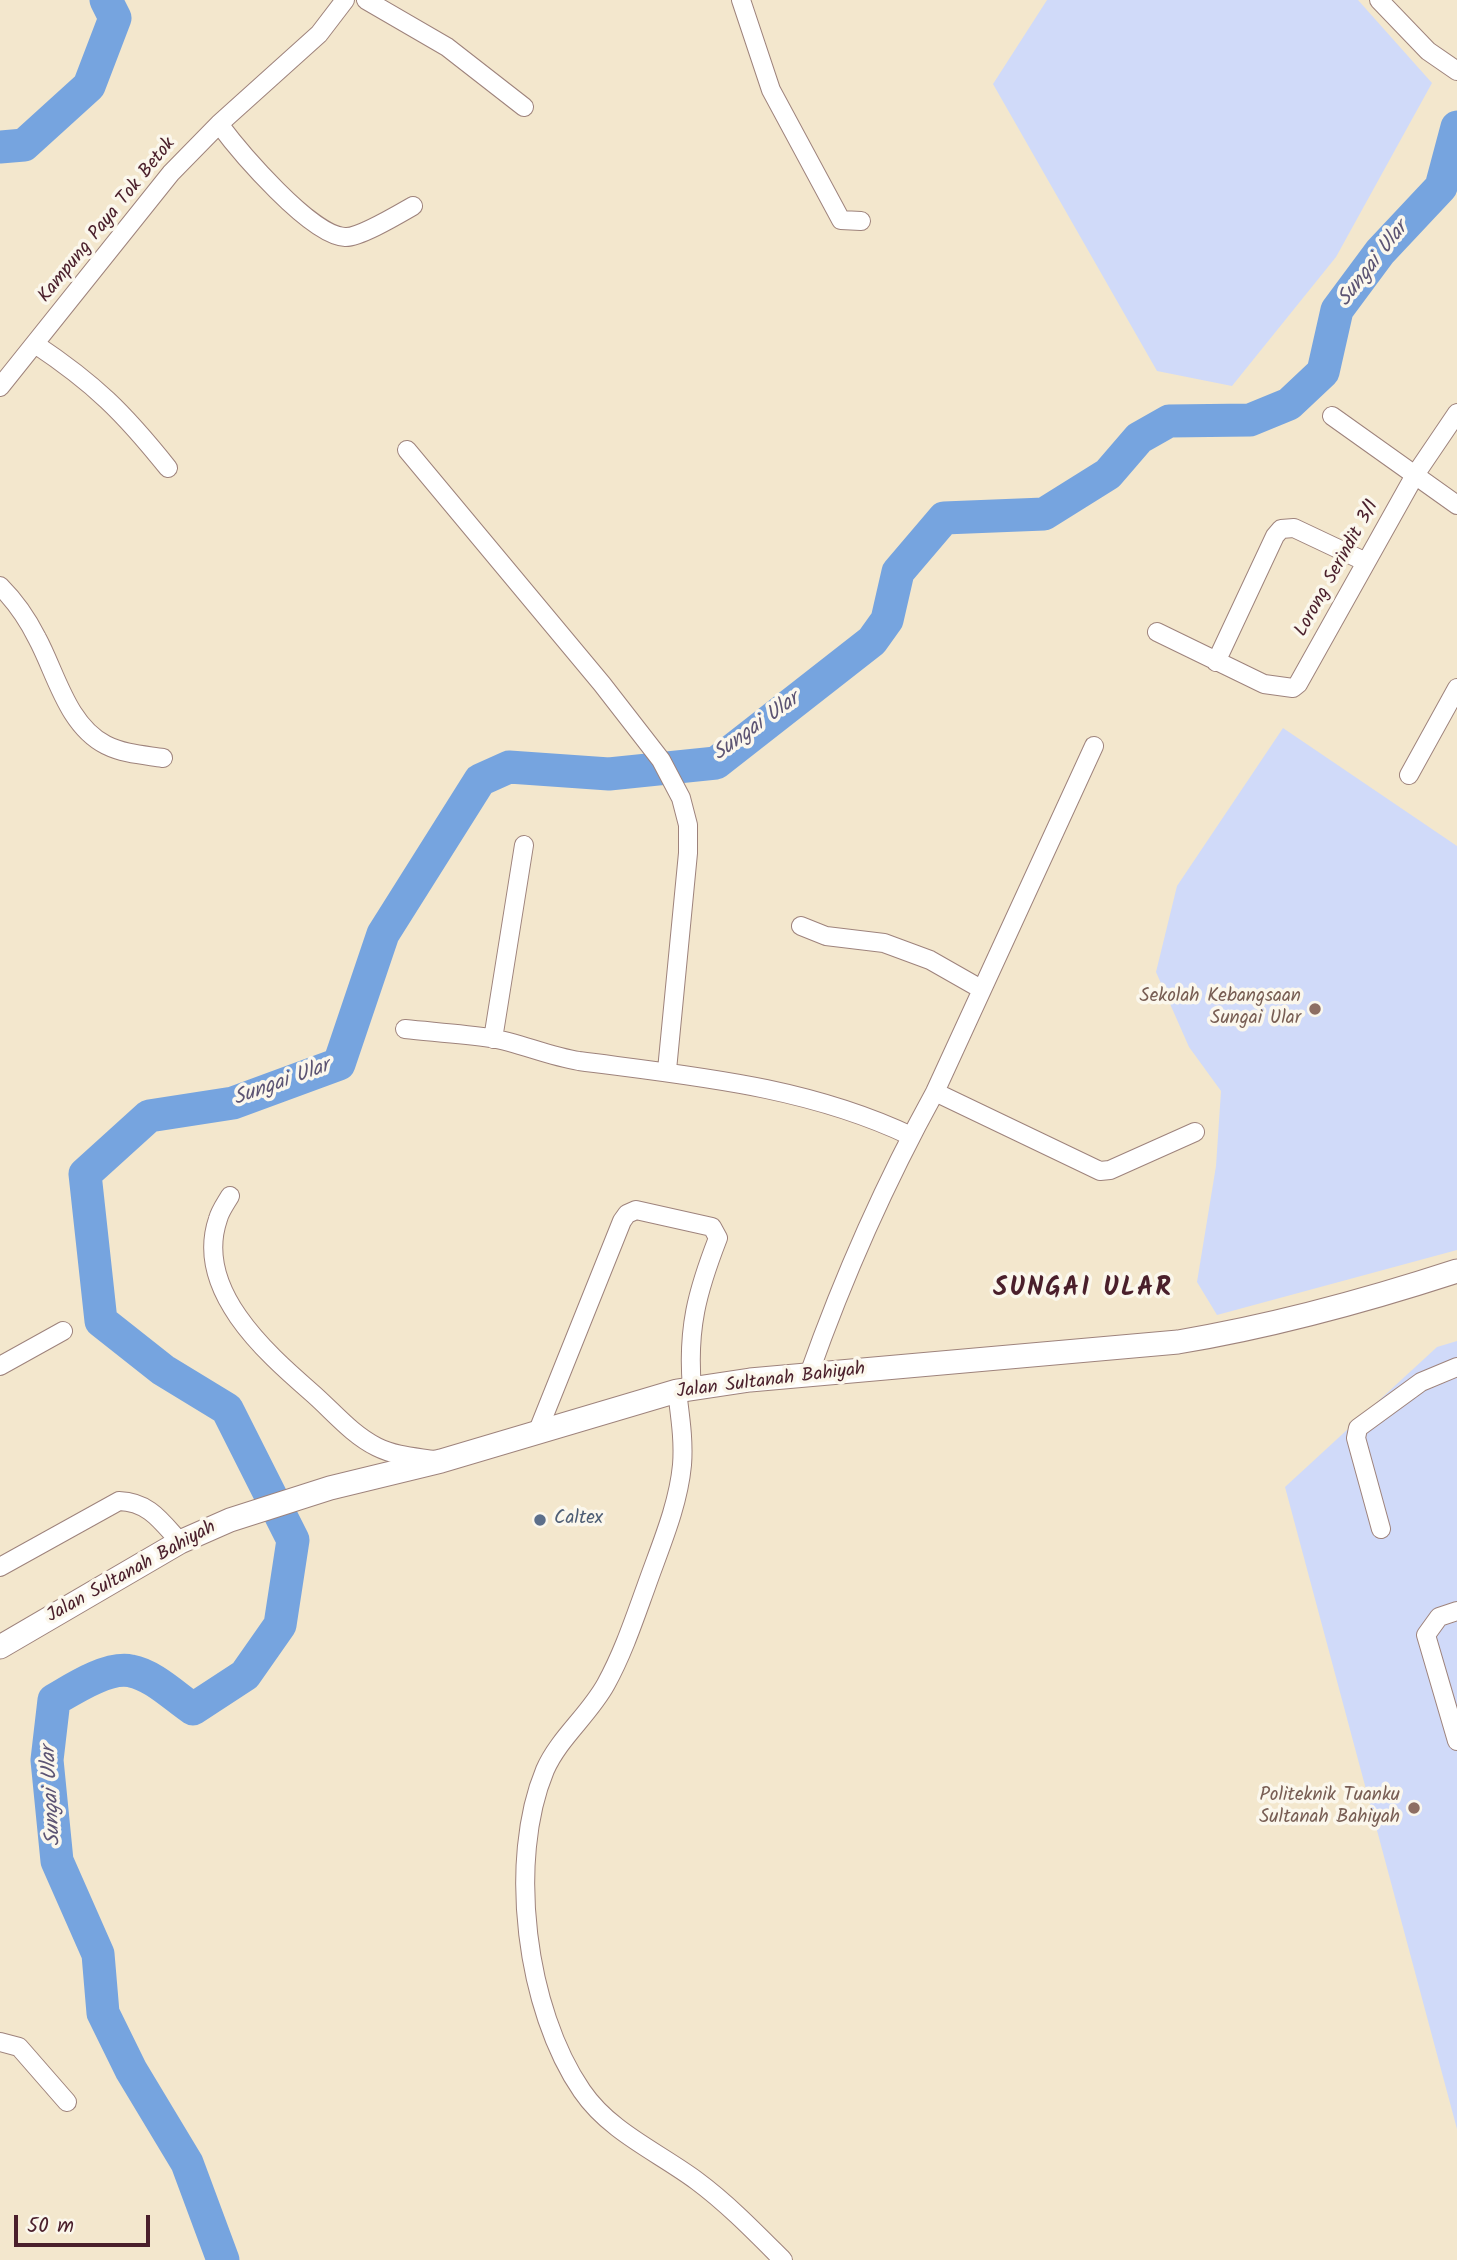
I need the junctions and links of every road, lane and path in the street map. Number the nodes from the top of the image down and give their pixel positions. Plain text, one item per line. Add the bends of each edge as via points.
1 (345, 0) edge
2 (366, 0) edge
3 (741, 0) edge
4 (1379, 0) edge
5 (1457, 71) edge
6 (524, 107) dead end
7 (219, 124) junction
8 (413, 206) dead end
9 (861, 221) dead end
10 (35, 344) junction
11 (0, 387) edge
12 (1457, 413) edge
13 (1332, 416) dead end
14 (407, 450) dead end
15 (168, 468) dead end
16 (1415, 475) junction
17 (1457, 505) edge
18 (1366, 562) junction
19 (0, 586) edge
20 (1157, 632) dead end
21 (1216, 662) junction
22 (1457, 688) edge
23 (1094, 746) dead end
24 (163, 758) dead end
25 (1409, 775) dead end
26 (524, 845) dead end
27 (801, 926) dead end
28 (981, 989) junction
29 (405, 1029) dead end
30 (493, 1039) junction
31 (667, 1070) junction
32 (935, 1092) junction
33 (1195, 1132) dead end
34 (911, 1136) junction
35 (230, 1195) dead end
36 (1457, 1271) edge
37 (63, 1331) dead end
38 (0, 1366) edge
39 (1457, 1367) edge
40 (809, 1374) junction
41 (685, 1389) junction
42 (537, 1433) junction
43 (441, 1461) junction
44 (1381, 1528) dead end
45 (180, 1542) junction
46 (0, 1567) edge
47 (1457, 1611) edge
48 (0, 1647) edge
49 (1457, 1741) edge
50 (0, 2042) edge
51 (67, 2102) dead end
52 (783, 2260) edge

1 - 7 street, Kampung Paya Tok Betok via 319,34
2 - 6 street via 447,47
3 - 9 street via 771,90 842,220
4 - 5 street via 1428,51
7 - 8 street via 282,197 337,236 352,237
7 - 10 street, Kampung Paya Tok Betok via 171,173
10 - 11 street, Kampung Paya Tok Betok
10 - 15 street via 126,415
12 - 16 street, Lorong Serindit 3/1
13 - 16 street
14 - 31 street via 602,684 661,760 681,798 688,825 688,853
16 - 17 street
16 - 18 street, Lorong Serindit 3/1
18 - 21 street, Lorong Serindit 3/1 via 1298,684 1286,689 1264,684
18 - 21 street via 1294,528 1281,529
19 - 24 street via 19,606 82,724 104,744
20 - 21 street
22 - 25 street
23 - 28 street
26 - 30 street
27 - 28 street via 826,936 884,943 930,960
28 - 32 street
29 - 30 street
30 - 31 street via 577,1060
31 - 34 street via 794,1093 865,1114
32 - 33 street via 1100,1171
32 - 34 street
34 - 40 street
35 - 43 street via 217,1220 213,1255 226,1298 254,1337 360,1437 394,1453
36 - 40 main road, Jalan Sultanah Bahiyah via 1359,1304 1178,1342
37 - 38 street
39 - 44 street via 1421,1382 1358,1427 1356,1438
40 - 41 main road, Jalan Sultanah Bahiyah
41 - 42 main road, Jalan Sultanah Bahiyah
41 - 42 street via 688,1346 717,1233 712,1227 636,1210 622,1221
41 - 52 street via 682,1466 671,1519 621,1654 605,1686 558,1747 537,1789 525,1865 526,1918 547,2014 561,2056 582,2091 598,2112 698,2182
42 - 43 main road, Jalan Sultanah Bahiyah
43 - 45 main road, Jalan Sultanah Bahiyah via 330,1488 230,1520
45 - 46 street via 149,1508 119,1501
45 - 48 main road, Jalan Sultanah Bahiyah
47 - 49 street via 1438,1617 1426,1635
50 - 51 street via 19,2047

